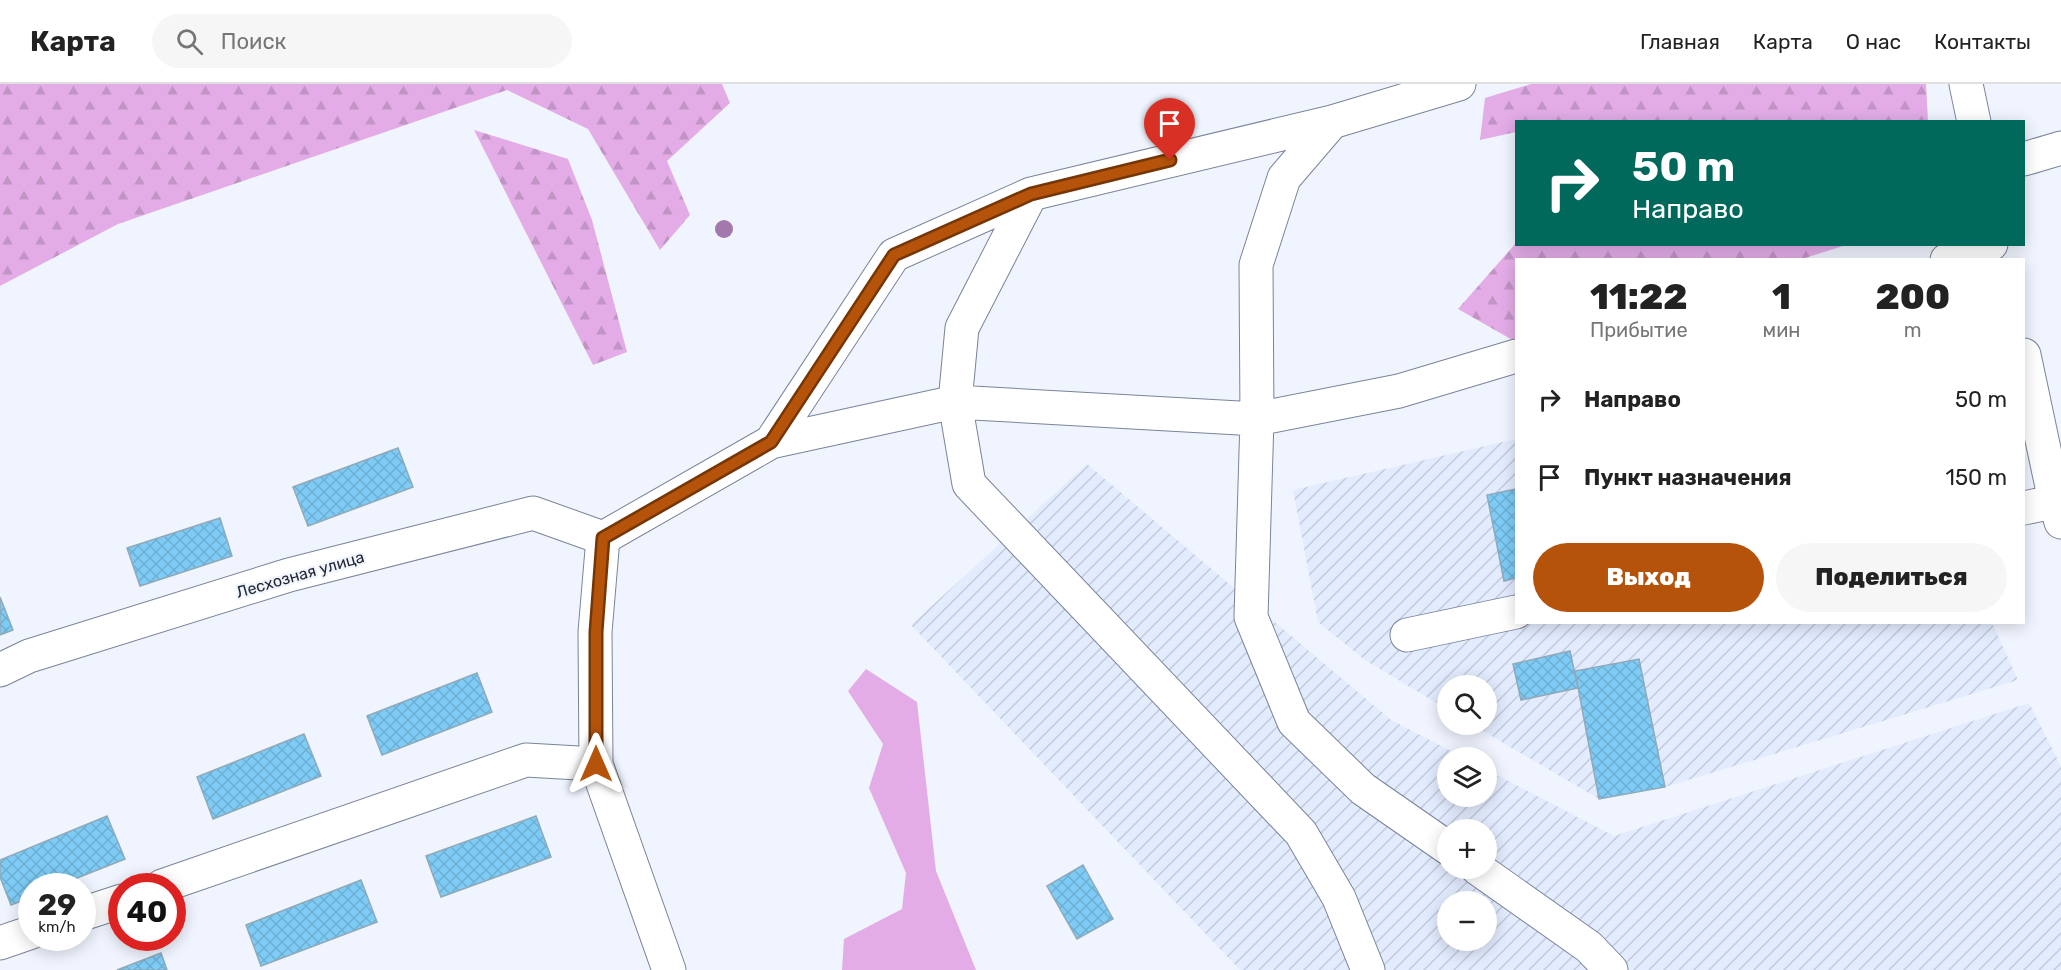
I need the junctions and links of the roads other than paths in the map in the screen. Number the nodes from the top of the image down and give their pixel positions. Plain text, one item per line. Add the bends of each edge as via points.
1 (1459, 84) edge
2 (1965, 84) edge
3 (1974, 120) edge
4 (1332, 122) junction
5 (2061, 148) edge
6 (2025, 159) edge
7 (1031, 194) junction
8 (1985, 246) edge
9 (1952, 258) edge
10 (1515, 356) edge
11 (2025, 361) edge
12 (955, 402) junction
13 (1257, 419) junction
14 (771, 442) junction
15 (2050, 508) edge
16 (603, 538) junction
17 (1515, 612) edge
18 (1407, 635) dead end
19 (0, 670) edge
20 (596, 764) junction
21 (1437, 840) edge
22 (186, 878) edge
23 (1493, 879) edge
24 (18, 937) edge
25 (0, 943) edge
26 (669, 970) edge
27 (1368, 970) edge
28 (1611, 970) edge

1 - 4 street
2 - 3 street
4 - 7 street
4 - 13 street via 1284,178 1256,264
5 - 6 street
7 - 12 street via 962,328
7 - 14 street via 894,255
8 - 9 street
10 - 13 street via 1399,391
11 - 15 street
12 - 13 street
12 - 14 street
12 - 27 street via 969,484 1301,832 1339,897
13 - 21 street via 1251,617 1294,722 1363,789
14 - 16 street
16 - 19 street, Лесхозная улица via 533,513 288,575 29,656
16 - 20 street via 596,632
17 - 18 street
20 - 22 street via 526,760
20 - 26 street
23 - 28 street via 1589,946
24 - 25 street

